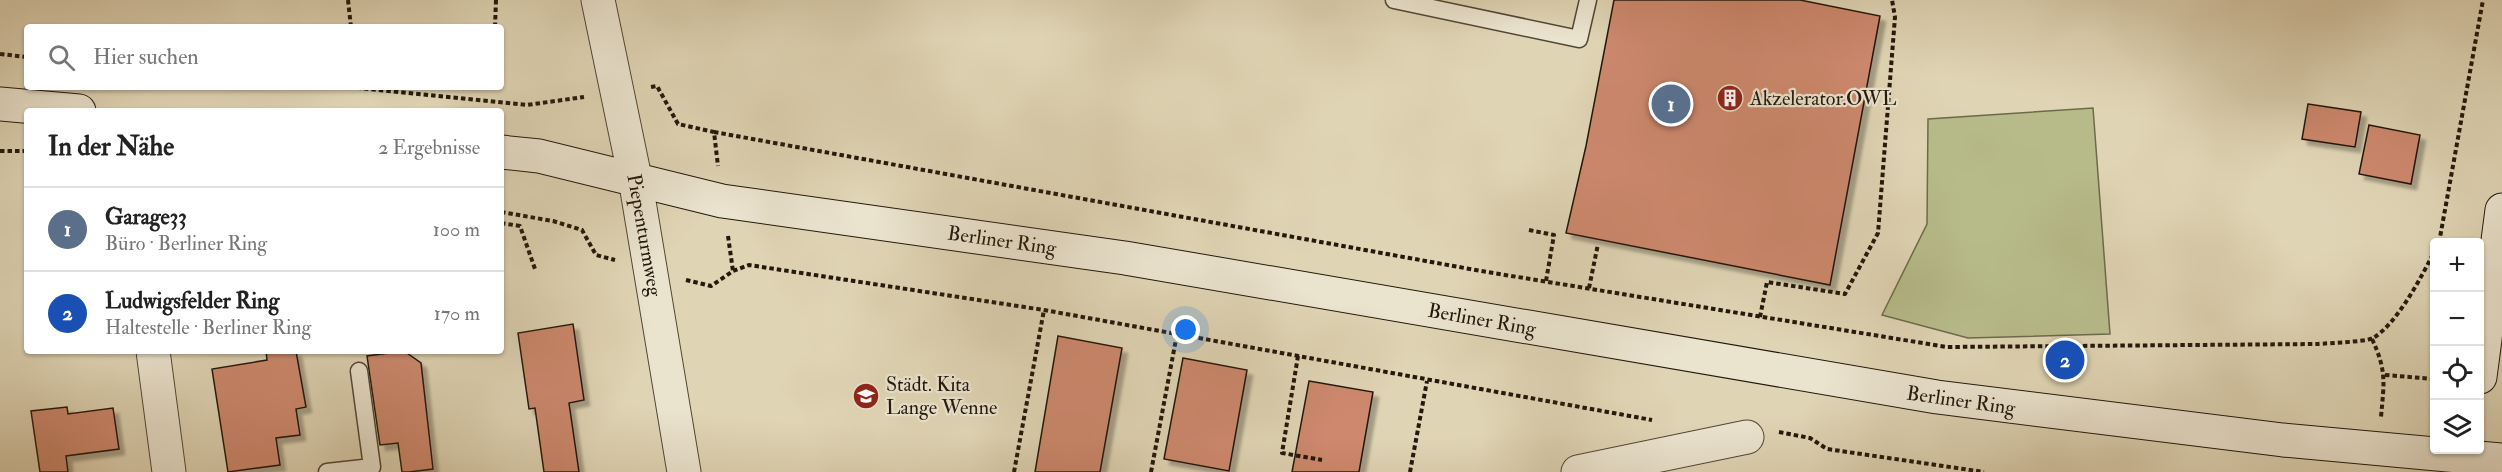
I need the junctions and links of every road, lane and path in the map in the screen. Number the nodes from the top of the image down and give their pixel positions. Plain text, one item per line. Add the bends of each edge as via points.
1 (348, 0) edge
2 (496, 0) edge
3 (598, 0) edge
4 (1394, 0) edge
5 (1588, 0) edge
6 (1892, 0) edge
7 (2483, 0) edge
8 (351, 24) edge
9 (495, 24) edge
10 (0, 54) edge
11 (24, 57) edge
12 (0, 104) edge
13 (45, 108) edge
14 (714, 132) dead end
15 (0, 151) edge
16 (24, 152) edge
17 (504, 152) edge
18 (635, 178) junction
19 (2502, 210) edge
20 (504, 212) edge
21 (504, 223) edge
22 (1529, 230) dead end
23 (2440, 238) edge
24 (1598, 244) dead end
25 (2430, 261) edge
26 (535, 269) dead end
27 (651, 270) junction
28 (1546, 281) junction
29 (1589, 288) junction
30 (1044, 310) junction
31 (1760, 316) junction
32 (1177, 334) junction
33 (2372, 339) junction
34 (2484, 347) edge
35 (153, 354) edge
36 (1298, 356) junction
37 (359, 371) dead end
38 (2430, 379) edge
39 (1428, 381) junction
40 (1656, 421) dead end
41 (1747, 437) joint
42 (1322, 460) dead end
43 (2467, 460) edge
44 (2502, 460) edge
45 (169, 472) edge
46 (327, 472) edge
47 (684, 472) edge
48 (1014, 472) edge
49 (1151, 472) edge
50 (1410, 472) edge
51 (1578, 472) edge
52 (1984, 472) edge

1 - 8 path
2 - 9 path
3 - 18 main road, Piepenturmweg
4 - 5 lane via 1579,39
6 - 31 path via 1895,17 1878,233 1845,294 1767,282
7 - 23 path
10 - 11 path
12 - 13 main road
14 - 28 path
15 - 16 path
17 - 18 main road, Berliner Ring via 539,156
18 - 27 main road, Piepenturmweg
18 - 43 main road, Berliner Ring via 722,201 1125,258 1937,397
19 - 34 main road
20 - 27 path via 553,220 582,230 596,255
21 - 26 path via 520,226
22 - 28 path via 1554,235
24 - 29 path
25 - 33 path via 2396,316
27 - 30 path via 711,286 733,271 749,266
27 - 47 main road, Piepenturmweg
28 - 29 path
29 - 31 path
30 - 32 path
30 - 48 path
31 - 33 path via 1947,347 2318,344
32 - 36 path
32 - 49 path
33 - 38 path via 2385,375
35 - 45 main road
36 - 39 path
36 - 42 path via 1282,453
37 - 46 lane via 372,467
39 - 40 path
39 - 50 path
41 - 51 main road
41 - 52 path via 1763,429 1809,438 1827,448
43 - 44 main road, Berliner Ring

